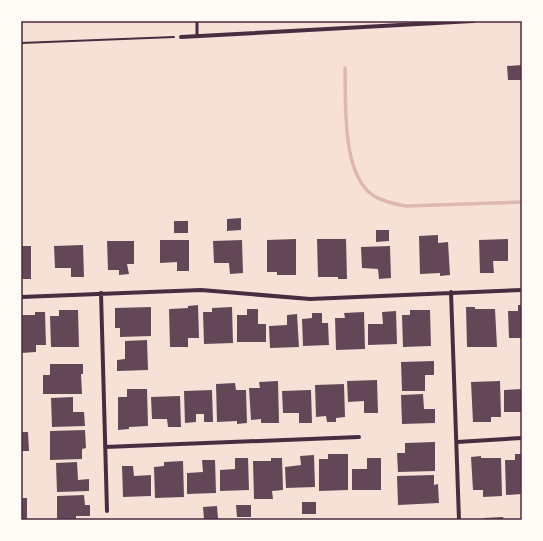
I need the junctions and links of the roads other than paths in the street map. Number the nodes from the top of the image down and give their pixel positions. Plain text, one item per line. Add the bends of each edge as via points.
1 (197, 21) edge
2 (473, 21) edge
3 (396, 23) edge
4 (197, 36) junction
5 (181, 37) road end
6 (522, 290) edge
7 (451, 292) junction
8 (101, 293) junction
9 (21, 297) edge
10 (359, 437) dead end
11 (522, 438) edge
12 (456, 442) junction
13 (105, 447) junction
14 (107, 511) dead end
15 (459, 520) edge

1 - 4 lane
2 - 3 street
3 - 4 street
4 - 5 street
6 - 7 street
7 - 8 street via 310,299 201,290
7 - 12 street
8 - 9 street
8 - 13 street
10 - 13 street
11 - 12 street
12 - 15 street
13 - 14 street

